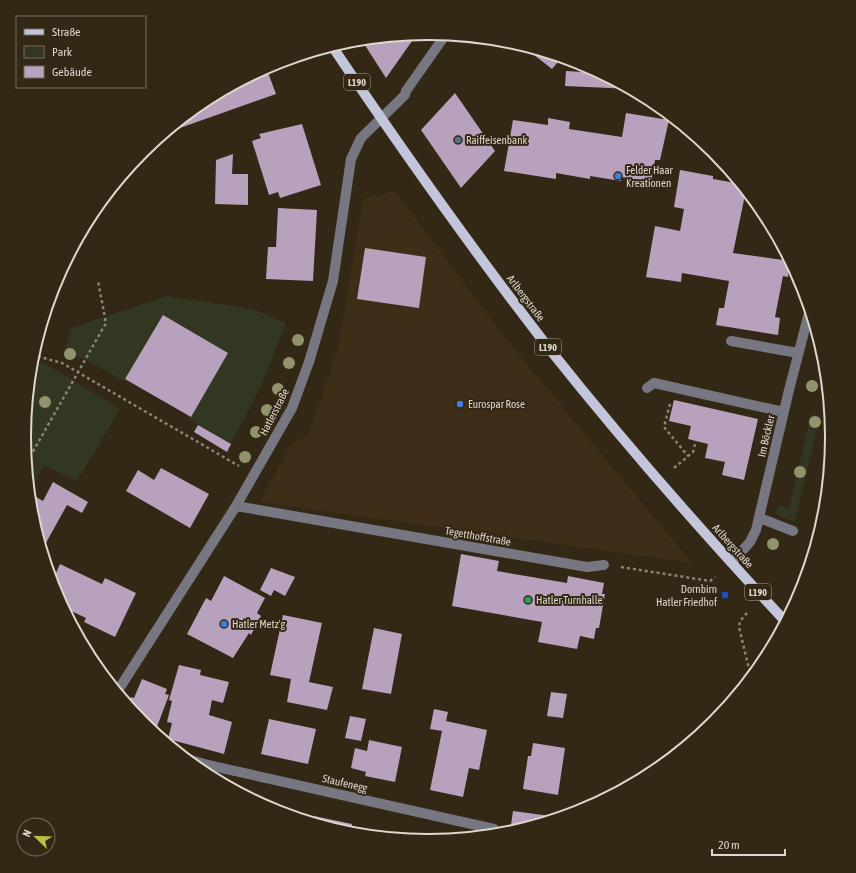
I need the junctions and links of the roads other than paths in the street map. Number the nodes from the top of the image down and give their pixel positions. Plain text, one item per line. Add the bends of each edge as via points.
1 (442, 40) edge
2 (335, 51) edge
3 (382, 119) junction
4 (807, 320) edge
5 (731, 341) dead end
6 (798, 353) junction
7 (647, 388) dead end
8 (784, 412) junction
9 (236, 506) junction
10 (760, 518) junction
11 (793, 531) dead end
12 (732, 562) junction
13 (604, 565) road end
14 (781, 617) edge
15 (120, 687) edge
16 (202, 763) edge
17 (491, 828) edge

1 - 3 street, Hatlerstraße via 405,95
2 - 3 main road, Arlbergstraße / L190
3 - 9 street, Hatlerstraße via 361,138 351,159 333,281 309,362 292,408
3 - 12 main road, Arlbergstraße / L190 via 551,351 644,464
4 - 6 street, Im Böckler
5 - 6 street
6 - 8 street, Im Böckler
7 - 8 street via 654,383
8 - 10 street, Im Böckler
9 - 13 street, Tegetthoffstraße via 587,567
9 - 15 street, Hatlerstraße
10 - 11 street
10 - 12 street, Im Böckler via 750,542
12 - 14 main road, Arlbergstraße / L190
16 - 17 street, Staufenegg

